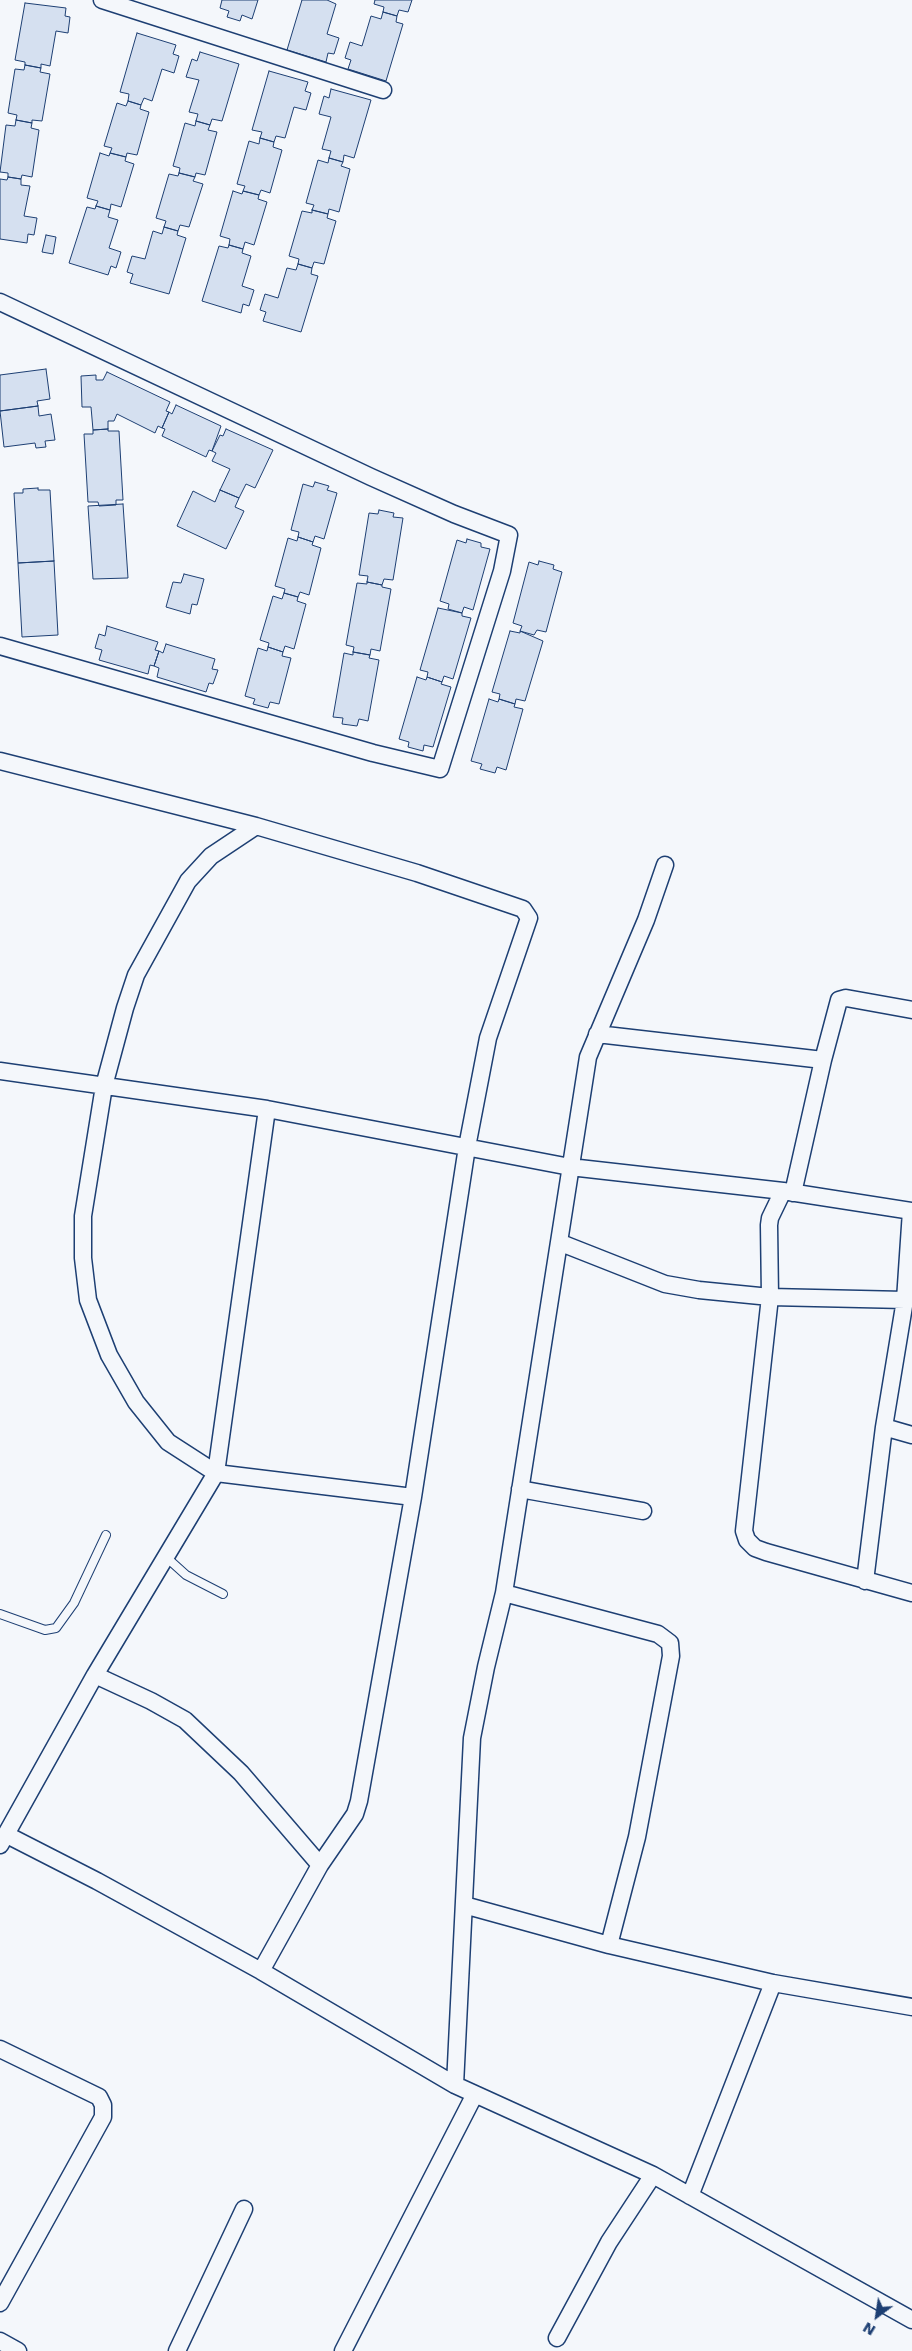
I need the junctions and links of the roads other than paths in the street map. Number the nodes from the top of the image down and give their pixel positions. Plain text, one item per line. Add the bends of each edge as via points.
1 (102, 0) edge
2 (383, 90) dead end
3 (0, 302) edge
4 (0, 646) edge
5 (0, 761) edge
6 (256, 826) junction
7 (665, 865) dead end
8 (912, 1010) edge
9 (597, 1034) junction
10 (823, 1060) junction
11 (0, 1071) edge
12 (104, 1086) junction
13 (267, 1109) junction
14 (467, 1147) junction
15 (570, 1167) junction
16 (788, 1192) junction
17 (911, 1211) edge
18 (561, 1243) junction
19 (907, 1290) edge
20 (770, 1297) junction
21 (884, 1427) junction
22 (912, 1435) edge
23 (216, 1473) junction
24 (520, 1489) junction
25 (413, 1497) junction
26 (643, 1511) dead end
27 (106, 1535) dead end
28 (166, 1556) junction
29 (865, 1581) junction
30 (912, 1593) edge
31 (223, 1594) dead end
32 (504, 1594) junction
33 (0, 1614) edge
34 (95, 1675) junction
35 (3, 1840) edge
36 (320, 1865) junction
37 (464, 1905) junction
38 (610, 1945) junction
39 (261, 1971) junction
40 (773, 1983) junction
41 (912, 2007) edge
42 (0, 2049) edge
43 (455, 2085) junction
44 (475, 2094) junction
45 (653, 2175) junction
46 (690, 2196) junction
47 (244, 2209) dead end
48 (0, 2303) edge
49 (912, 2320) edge
50 (557, 2338) dead end
51 (0, 2341) edge
52 (18, 2351) edge
53 (177, 2351) edge
54 (343, 2351) edge

1 - 2 street
3 - 4 street via 388,484 509,535 502,571 440,769
5 - 6 street
6 - 12 street via 211,856 188,881 136,975
6 - 14 street via 417,873 523,909 526,913 528,923 488,1038
7 - 9 street via 646,920
8 - 10 street via 846,998 839,1000
9 - 10 street
9 - 15 street via 588,1057
10 - 16 street
11 - 12 street
12 - 13 street
12 - 23 street via 83,1216 88,1300 109,1355 136,1402 168,1442
13 - 14 street
13 - 23 street
14 - 15 street
14 - 25 street
15 - 16 street
15 - 18 street
16 - 17 street
16 - 20 street via 770,1218
17 - 19 street
18 - 20 street via 665,1284
18 - 24 street
19 - 20 street
19 - 21 street
20 - 29 street via 744,1531 746,1540 766,1552
21 - 22 street
21 - 29 street
23 - 25 street
23 - 28 street
24 - 26 street
24 - 32 street
25 - 36 street via 359,1801 355,1814
27 - 33 lane via 74,1603 56,1628 45,1630
28 - 31 lane via 186,1575
28 - 34 street
29 - 30 street
32 - 37 street via 472,1738
32 - 38 street via 658,1634 670,1643 671,1656 637,1837
34 - 35 street
34 - 36 street via 185,1720 240,1773
35 - 39 street via 97,1881
36 - 39 street
37 - 38 street
37 - 43 street
38 - 40 street
39 - 43 street
40 - 41 street
40 - 46 street
42 - 48 street via 99,2097 103,2117
43 - 44 street
44 - 45 street
44 - 54 street
45 - 46 street
45 - 50 street via 609,2242
46 - 49 street
47 - 53 street
51 - 52 street

